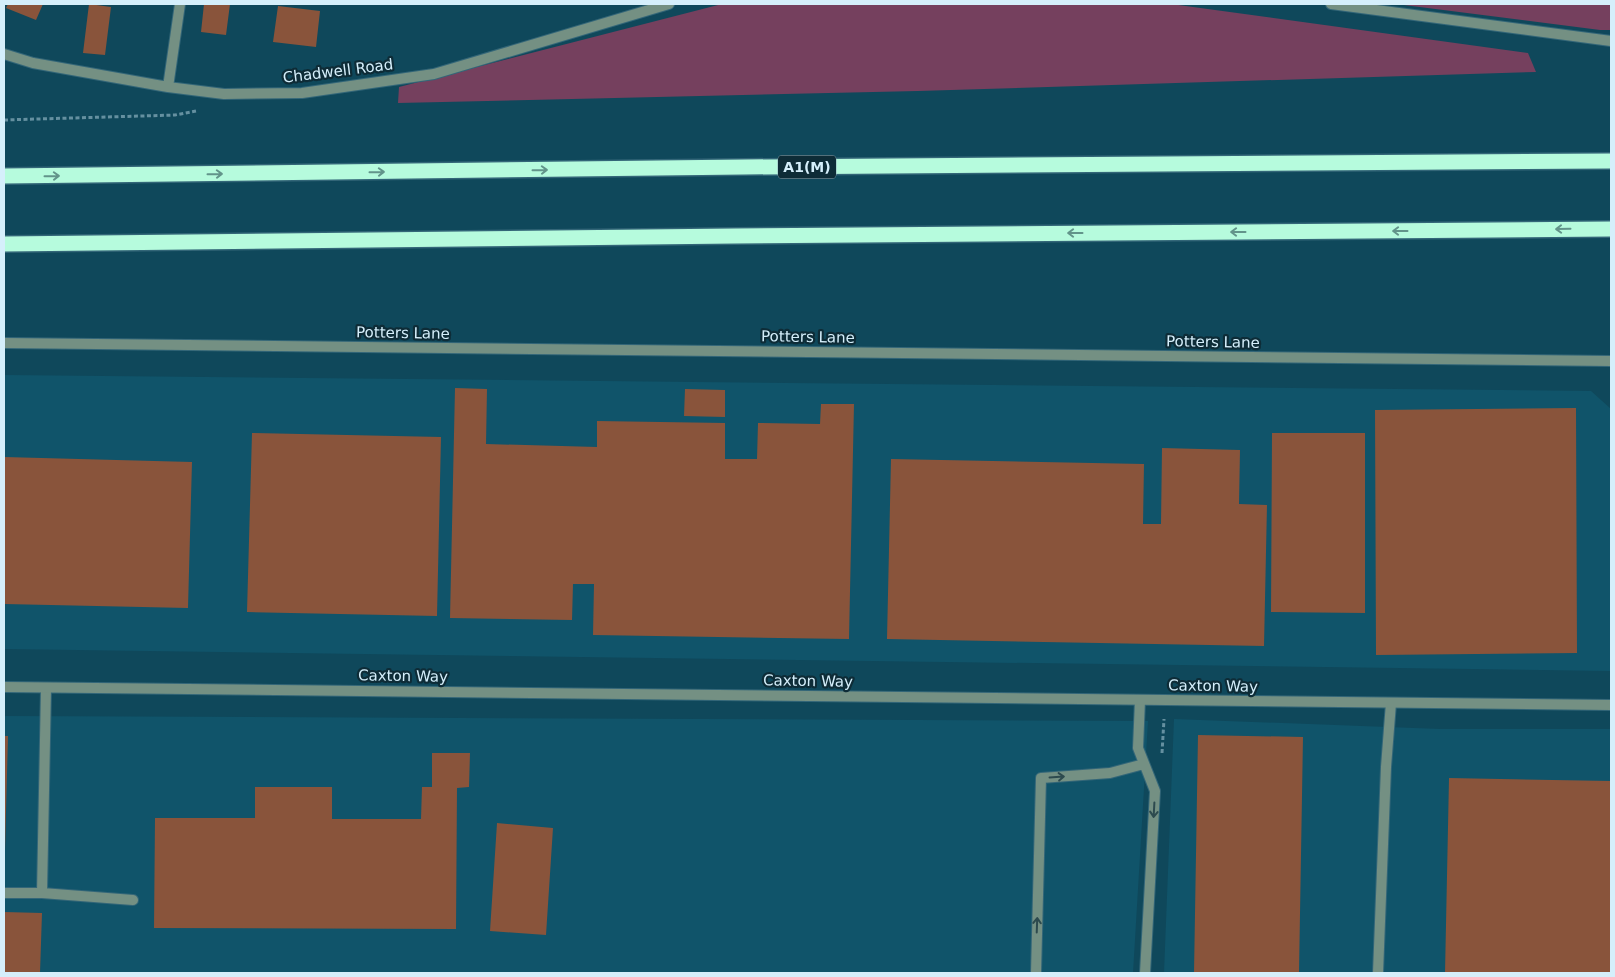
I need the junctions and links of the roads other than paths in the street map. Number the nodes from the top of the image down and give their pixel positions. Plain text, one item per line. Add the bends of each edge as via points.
1 (180, 4) edge
2 (669, 4) edge
3 (1331, 4) edge
4 (1611, 41) edge
5 (4, 54) edge
6 (168, 87) junction
7 (1611, 161) edge
8 (4, 176) edge
9 (1611, 229) edge
10 (4, 244) edge
11 (4, 343) edge
12 (1611, 361) edge
13 (4, 687) edge
14 (46, 688) junction
15 (1140, 700) junction
16 (1390, 703) junction
17 (1611, 705) edge
18 (1144, 764) junction
19 (42, 893) junction
20 (4, 894) edge
21 (133, 900) dead end
22 (1036, 973) edge
23 (1146, 973) edge
24 (1378, 973) edge

1 - 6 street
2 - 6 street, Chadwell Road via 434,74 302,93 224,94
3 - 4 street
5 - 6 street, Chadwell Road via 33,63
8 -> 7 highway, A1(M)
9 -> 10 highway
11 - 12 street, Potters Lane
13 - 14 street, Caxton Way
14 - 15 street, Caxton Way
14 - 19 street
15 - 16 street, Caxton Way
15 - 18 street via 1138,748
16 - 17 street, Caxton Way
16 - 24 street
22 -> 18 street via 1041,778 1110,773
18 -> 23 street via 1155,791
19 - 20 street
19 - 21 street

